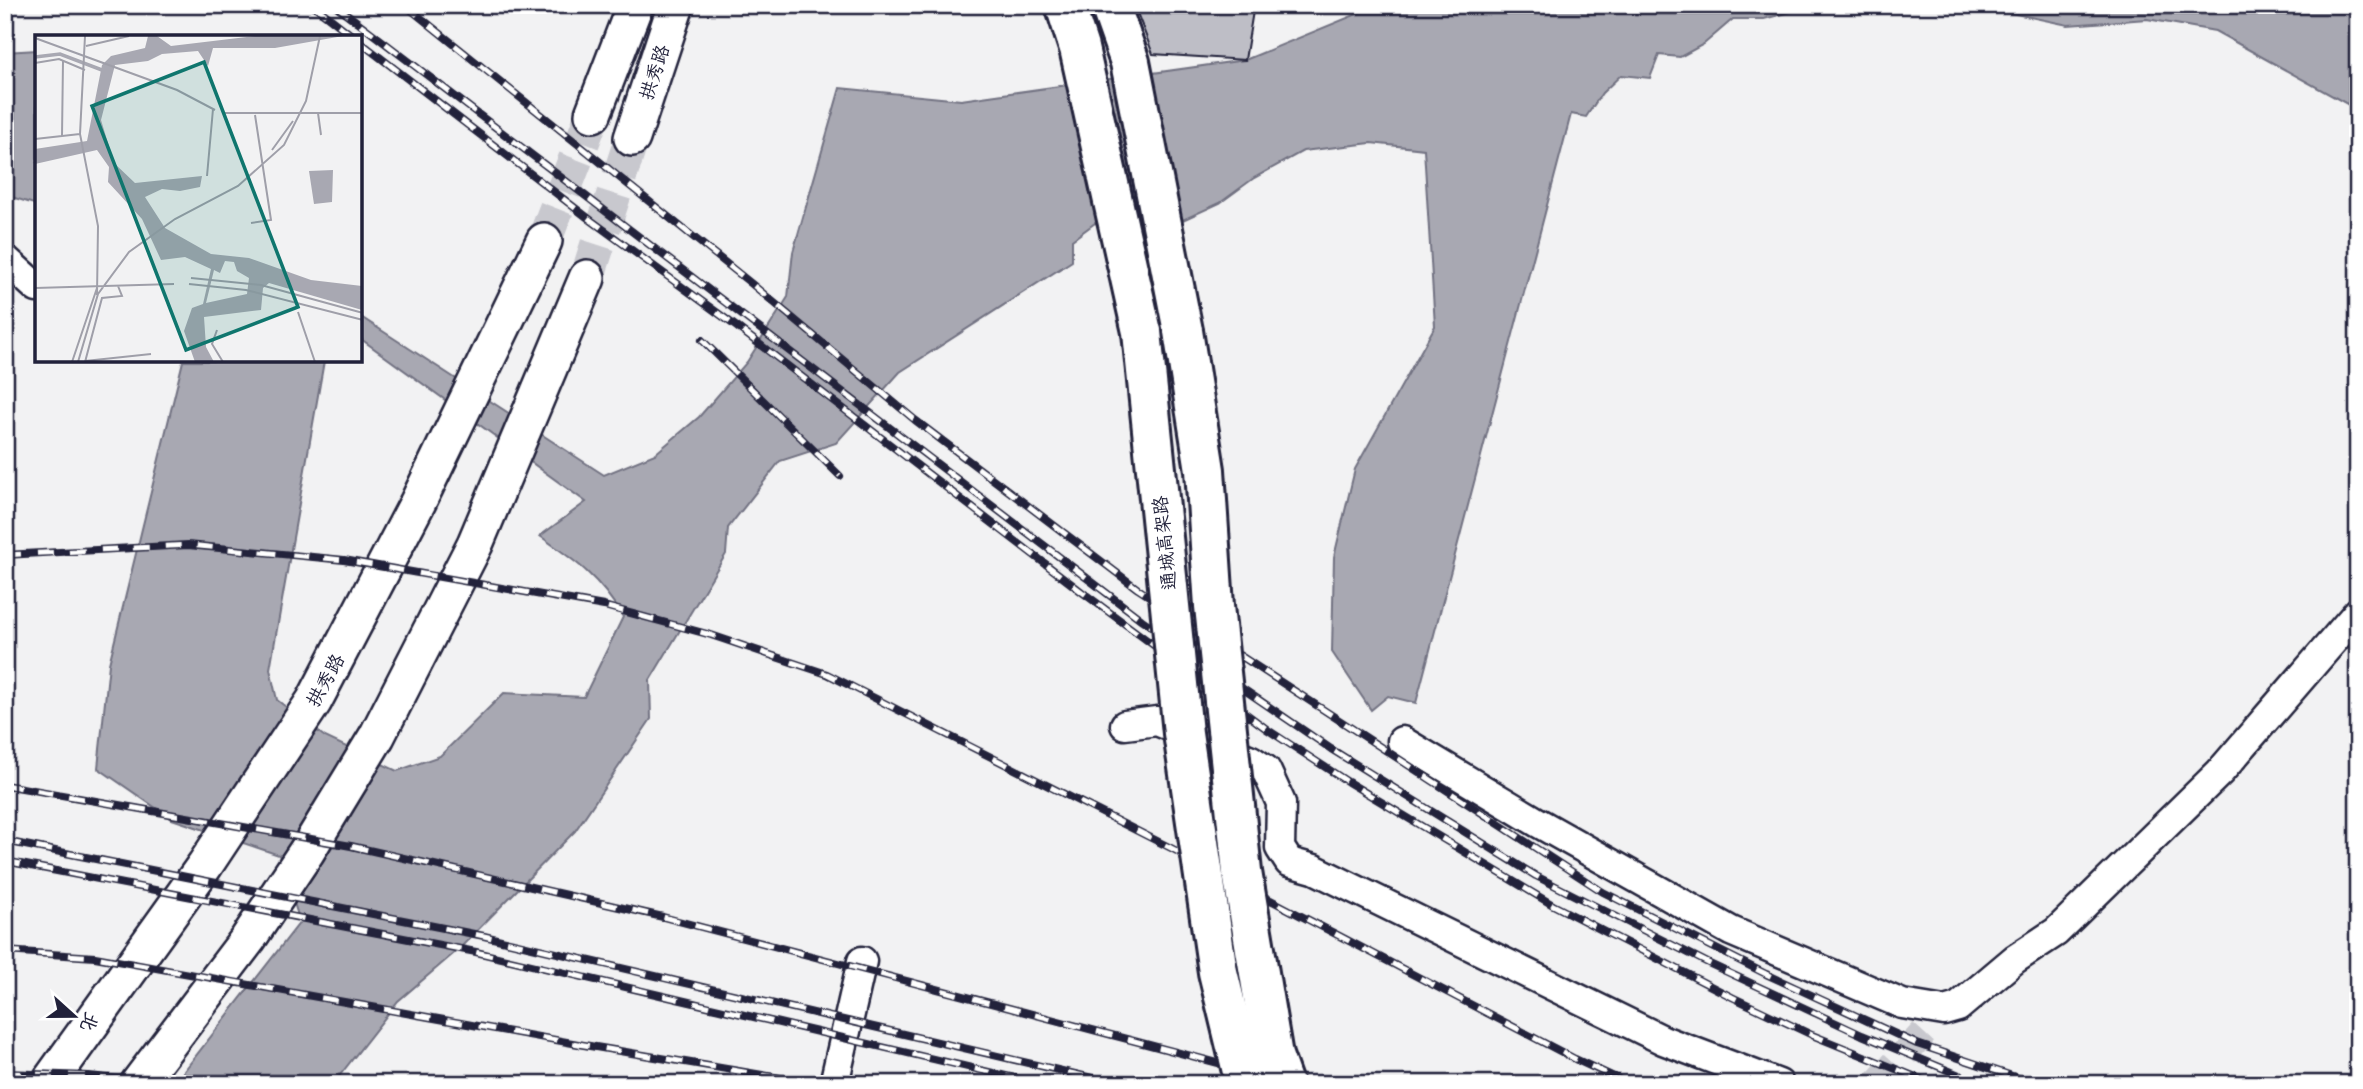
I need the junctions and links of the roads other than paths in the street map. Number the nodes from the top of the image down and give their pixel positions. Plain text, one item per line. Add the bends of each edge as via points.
1 (635, 5) edge
2 (676, 5) edge
3 (1065, 5) edge
4 (1110, 5) edge
5 (593, 114) tunnel mouth
6 (632, 138) tunnel mouth
7 (544, 241) tunnel mouth
8 (5, 259) edge
9 (587, 278) tunnel mouth
10 (35, 286) edge
11 (2358, 612) edge
12 (1125, 725) dead end
13 (1402, 741) dead end
14 (862, 961) dead end
15 (48, 1084) edge
16 (138, 1084) edge
17 (834, 1084) edge
18 (1245, 1084) edge
19 (1283, 1084) edge
20 (1779, 1084) edge

1 - 5 main road
2 - 6 main road, 拱秀路
3 - 18 highway, 通城高架路, bridge via 1079,48 1142,332 1183,733 1218,972
4 - 19 highway, bridge via 1130,62 1183,331 1205,470 1214,606 1242,872 1273,1056
7 - 15 main road, 拱秀路 via 418,502 314,701 205,865
8 - 10 street
9 - 16 main road via 475,544 377,736 248,939
11 - 13 street via 2220,772 2066,923 1937,1019 1731,931
12 - 20 street via 1157,721 1251,760 1266,771 1281,803 1280,848 1289,862 1314,869 1663,1040
14 - 17 street

